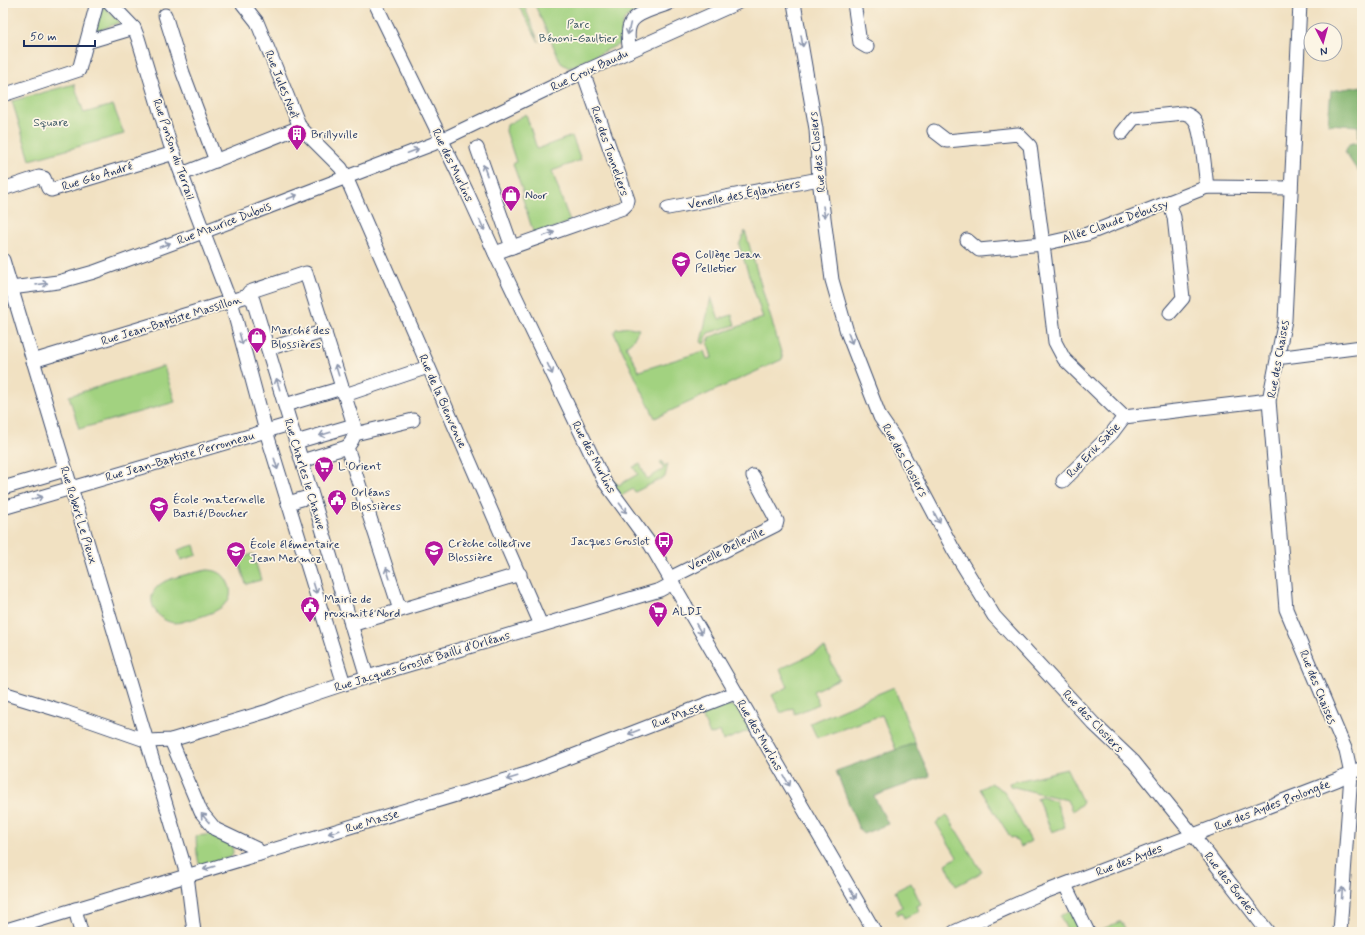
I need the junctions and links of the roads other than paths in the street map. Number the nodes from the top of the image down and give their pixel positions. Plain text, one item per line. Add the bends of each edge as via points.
1 (97, 3) edge
2 (110, 3) edge
3 (242, 3) edge
4 (375, 3) edge
5 (670, 3) edge
6 (737, 3) edge
7 (794, 3) edge
8 (854, 3) edge
9 (1300, 3) edge
10 (165, 15) dead end
11 (134, 28) junction
12 (87, 42) junction
13 (867, 47) dead end
14 (630, 51) junction
15 (583, 72) junction
16 (3, 95) edge
17 (300, 127) junction
18 (934, 131) dead end
19 (1122, 133) dead end
20 (441, 140) junction
21 (477, 148) dead end
22 (174, 153) junction
23 (216, 161) junction
24 (182, 174) junction
25 (346, 176) junction
26 (819, 179) junction
27 (1207, 187) junction
28 (3, 188) edge
29 (1291, 188) junction
30 (1170, 202) junction
31 (668, 208) dead end
32 (203, 232) junction
33 (967, 240) dead end
34 (1043, 244) junction
35 (512, 247) junction
36 (495, 253) junction
37 (3, 260) edge
38 (7, 289) edge
39 (247, 296) junction
40 (231, 301) junction
41 (1170, 313) dead end
42 (325, 331) junction
43 (1362, 347) edge
44 (268, 349) junction
45 (1277, 356) junction
46 (32, 361) junction
47 (428, 367) junction
48 (344, 391) junction
49 (1269, 400) junction
50 (284, 406) junction
51 (1124, 417) junction
52 (413, 420) dead end
53 (290, 424) junction
54 (354, 429) junction
55 (266, 431) junction
56 (296, 442) junction
57 (348, 448) junction
58 (302, 461) junction
59 (65, 470) junction
60 (753, 476) dead end
61 (1063, 482) dead end
62 (3, 488) edge
63 (70, 488) junction
64 (312, 496) junction
65 (288, 503) junction
66 (3, 508) edge
67 (520, 574) junction
68 (671, 581) junction
69 (400, 610) junction
70 (351, 625) junction
71 (541, 625) junction
72 (367, 677) junction
73 (344, 684) junction
74 (3, 693) edge
75 (735, 693) junction
76 (171, 740) junction
77 (148, 742) junction
78 (1356, 771) edge
79 (1193, 835) junction
80 (259, 854) junction
81 (186, 874) junction
82 (1065, 885) junction
83 (75, 909) junction
84 (33, 927) edge
85 (3, 931) edge
86 (81, 932) edge
87 (194, 932) edge
88 (875, 932) edge
89 (954, 932) edge
90 (1088, 932) edge
91 (1268, 932) edge
92 (1340, 932) edge

1 - 12 street
2 - 11 street, Rue Ponson du Terrail
3 - 17 street, Rue Jules Noël via 257,22
4 - 20 street, Rue des Murlins
5 -> 14 street via 637,16 630,22 627,35
6 - 14 street, Rue Croix Baudu
7 -> 26 street, Rue des Closiers via 816,129
8 - 13 street via 860,43
9 - 29 street, Rue des Chaises
10 - 23 street via 183,74
11 - 12 street
11 - 22 street, Rue Ponson du Terrail
12 - 16 street via 81,67 75,73
14 - 15 street, Rue Croix Baudu
15 - 20 street, Rue Croix Baudu
35 -> 15 street, Rue des Tonneliers via 623,208 627,204 628,200
17 - 23 street
17 - 25 street, Rue Jules Noël
18 - 34 street via 947,141 1008,134 1018,134 1025,140 1030,146
19 - 27 street via 1134,118 1182,113 1190,115 1199,130
25 -> 20 street, Rue Maurice Dubois
20 -> 36 street, Rue des Murlins
35 -> 21 street
22 - 24 street, Rue Ponson du Terrail
22 - 28 street, Rue Géo André via 51,190 44,178 39,177
23 - 24 street
24 - 32 street, Rue Ponson du Terrail
32 -> 25 street, Rue Maurice Dubois
25 - 47 street, Rue de la Bienvenue
26 - 31 street, Venelle des Églantiers
26 -> 79 street, Rue des Closiers via 832,280 850,339 880,417 895,439 957,556 994,616 1094,724 1134,762
27 - 29 street, Allée Claude Debussy
27 - 30 street, Allée Claude Debussy
29 - 45 street, Rue des Chaises via 1285,320
30 - 34 street, Allée Claude Debussy via 1087,234
30 - 41 street via 1183,298
38 -> 32 street, Rue Maurice Dubois via 58,282 94,272
32 - 40 street, Rue Ponson du Terrail
33 - 34 street, Allée Claude Debussy via 979,250
34 - 51 street via 1055,342 1064,359
35 - 36 street, Rue des Tonneliers
36 -> 68 street, Rue des Murlins via 604,481 650,544
37 - 38 street, Rue Robert Le Pieux
38 - 46 street, Rue Robert Le Pieux
39 - 40 street, Rue Jean-Baptiste Massillon
39 - 42 street, Rue Jean-Baptiste Massillon via 248,292 306,274
39 - 44 street, Rue Charles le Chauve via 253,300
40 - 46 street, Rue Jean-Baptiste Massillon
40 -> 55 street, Rue Charles le Chauve
42 - 44 street
48 -> 42 street
43 - 45 street via 1284,358
50 -> 44 street, Rue Charles le Chauve
45 - 49 street, Rue des Chaises
46 - 59 street, Rue Robert Le Pieux
47 - 48 street
47 - 67 street, Rue de la Bienvenue
48 - 50 street
48 - 54 street
49 - 51 street
49 - 78 street, Rue des Chaises via 1286,609
50 - 53 street, Rue Charles le Chauve
51 - 61 street, Rue Erik Satie via 1112,433
52 - 54 street
53 - 55 street, Rue Jean-Baptiste Perronneau
53 - 56 street, Rue Charles le Chauve
54 -> 56 street
54 - 57 street via 352,442
55 - 63 street, Rue Jean-Baptiste Perronneau
55 -> 65 street, Rue Charles le Chauve
56 - 58 street, Rue Charles le Chauve
57 - 58 street
69 -> 57 street
58 - 64 street, Rue Charles le Chauve
59 - 62 street
59 - 63 street, Rue Robert Le Pieux
60 - 68 street, Venelle Belleville via 777,521 776,525
66 -> 63 street, Rue Jean-Baptiste Perronneau
63 - 77 street, Rue Robert Le Pieux
64 - 65 street
64 - 70 street, Rue Charles le Chauve
65 -> 73 street, Rue Charles le Chauve
67 - 69 street
67 - 71 street, Rue de la Bienvenue
68 - 71 street, Rue Jacques Groslot Bailli d'Orléans via 660,590
68 -> 75 street, Rue des Murlins
69 - 70 street
70 - 72 street, Rue Charles le Chauve
71 - 72 street, Rue Jacques Groslot Bailli d'Orléans
72 - 73 street, Rue Jacques Groslot Bailli d'Orléans
73 - 76 street, Rue Jacques Groslot Bailli d'Orléans via 268,711
74 - 77 street
75 -> 80 street, Rue Masse via 526,774
75 -> 88 street, Rue des Murlins
76 - 77 street, Rue Jacques Groslot Bailli d'Orléans
80 -> 76 street via 257,849 215,829 201,812
77 - 81 street, Rue Robert Le Pieux
78 - 79 street, Rue des Aydes Prolongée
92 -> 78 street, Rue des Chaises
79 - 82 street, Rue des Aydes
79 - 91 street, Rue des Bordes
80 -> 81 street, Rue Masse
81 - 83 street, Rue Masse
81 - 87 street, Rue Robert Le Pieux
82 - 89 street, Rue des Aydes
82 - 90 street
83 - 84 street, Rue Masse
83 - 86 street
84 - 85 street, Rue Masse

